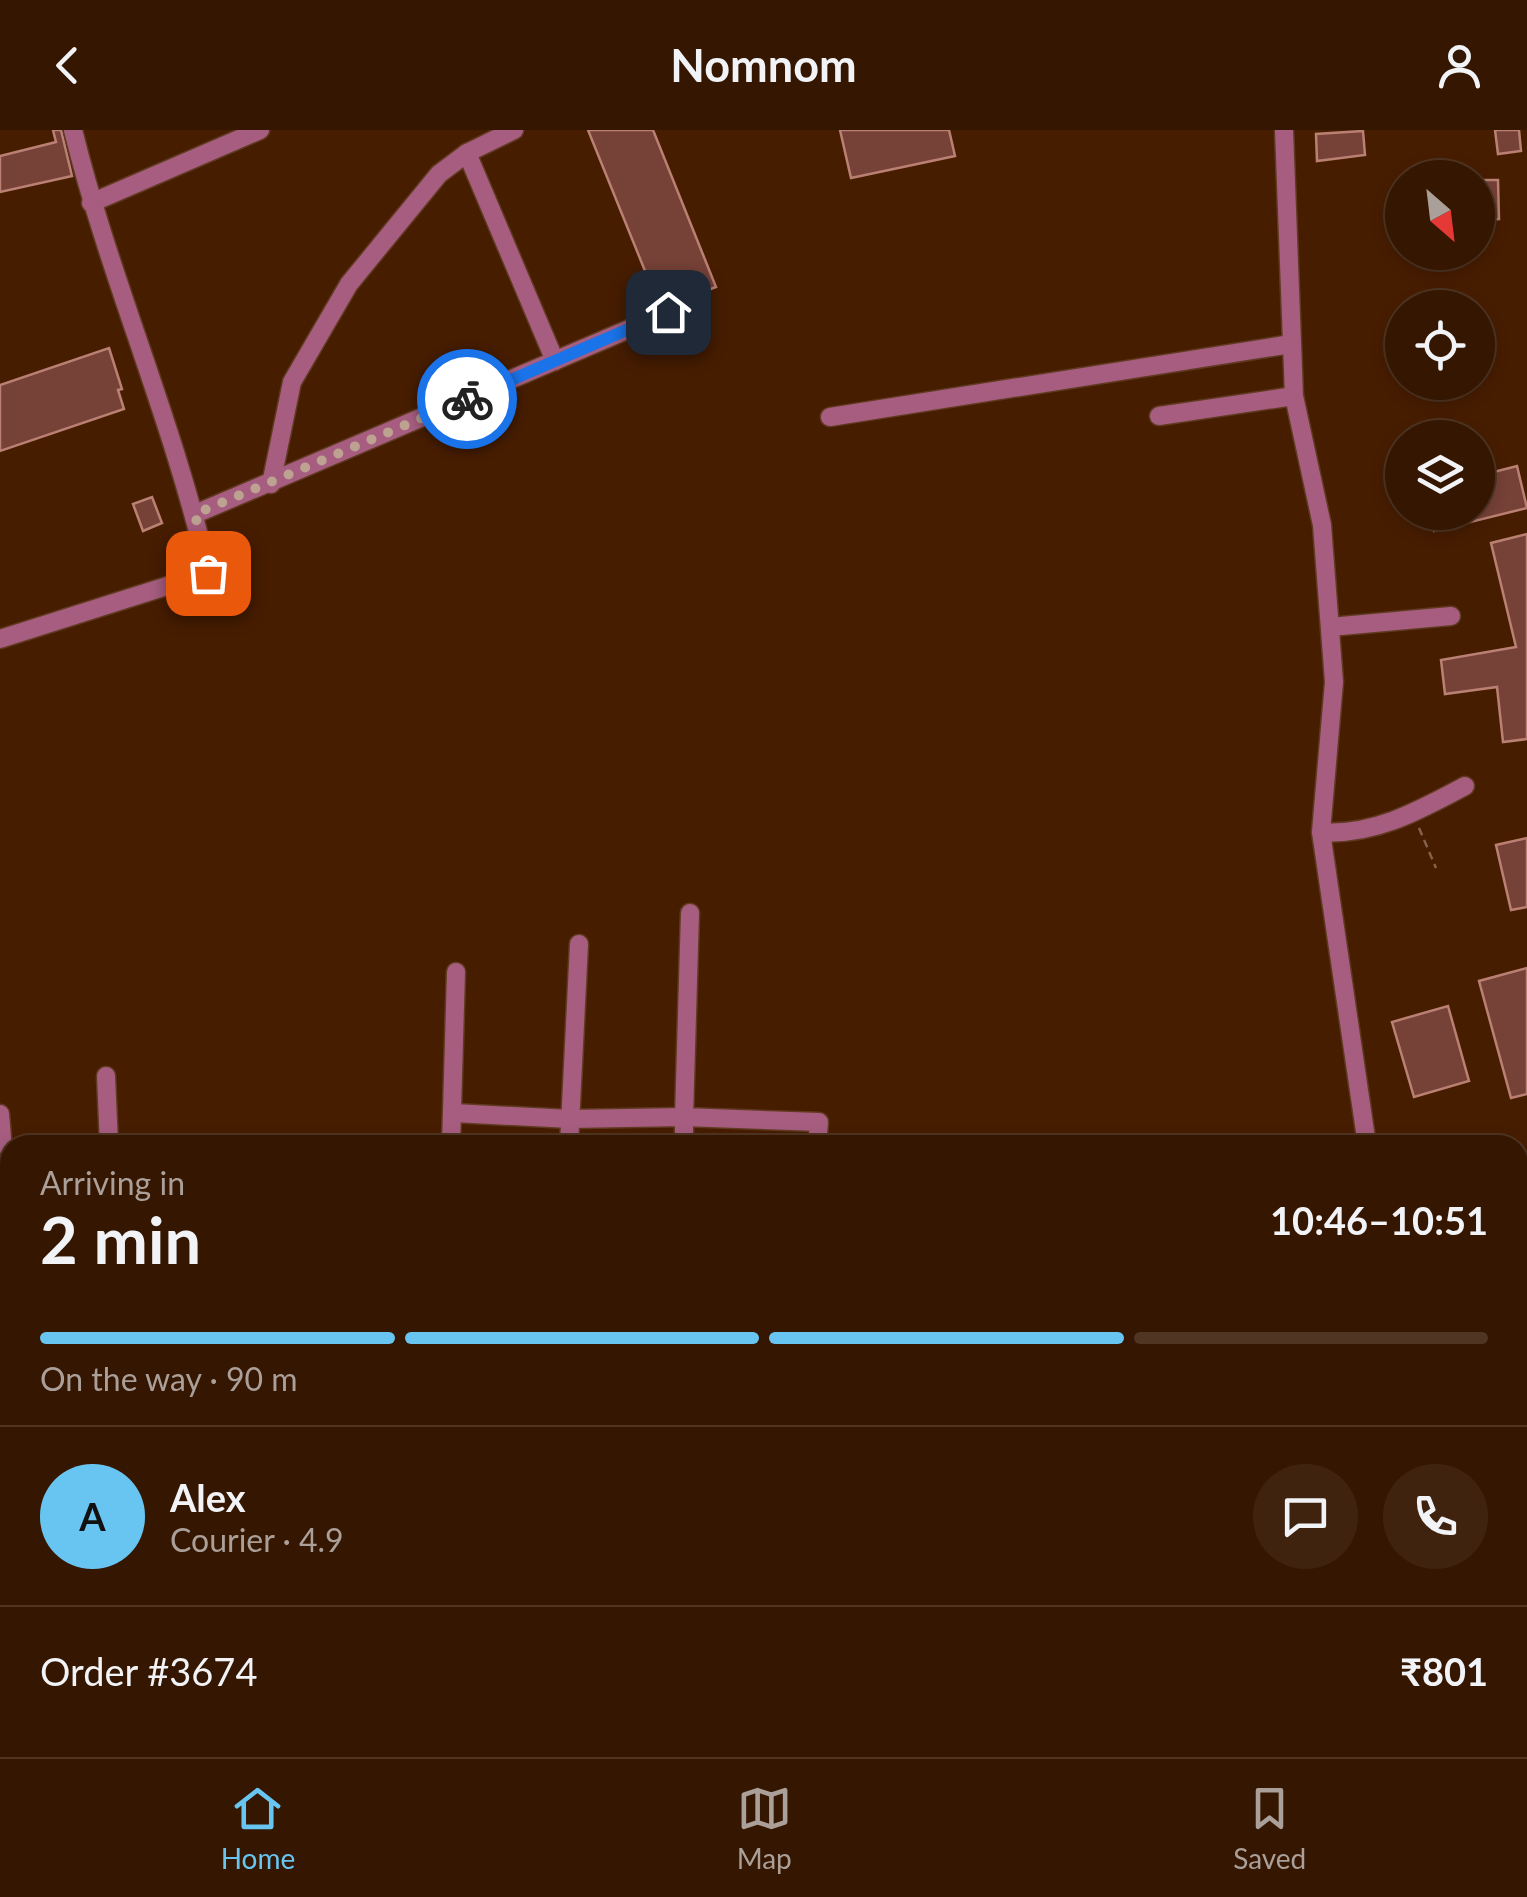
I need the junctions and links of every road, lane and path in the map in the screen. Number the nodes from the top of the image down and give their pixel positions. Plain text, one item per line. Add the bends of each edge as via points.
1 (73, 130) edge
2 (260, 130) edge
3 (514, 130) edge
4 (1284, 130) edge
5 (467, 153) junction
6 (91, 203) junction
7 (668, 312) dead end
8 (1291, 344) junction
9 (554, 361) junction
10 (1294, 396) junction
11 (1159, 416) dead end
12 (830, 417) dead end
13 (270, 484) junction
14 (195, 514) junction
15 (1451, 616) dead end
16 (1330, 626) junction
17 (0, 639) edge
18 (1465, 786) dead end
19 (1413, 814) junction
20 (1322, 832) junction
21 (1436, 868) dead end
22 (690, 913) dead end
23 (579, 944) dead end
24 (456, 972) dead end
25 (106, 1076) dead end
26 (454, 1112) junction
27 (684, 1117) junction
28 (570, 1119) junction
29 (109, 1135) edge
30 (452, 1135) edge
31 (569, 1135) edge
32 (684, 1135) edge
33 (818, 1135) edge
34 (1366, 1135) edge

1 - 6 street
2 - 6 street
3 - 5 street
4 - 8 street
5 - 9 street
5 - 13 street via 439,174 349,284 292,382
6 - 14 street
7 - 9 street
8 - 10 street
8 - 12 street
9 - 13 street
10 - 11 street
10 - 16 street via 1322,524
13 - 14 street
14 - 17 street via 208,573
15 - 16 street
16 - 20 street via 1334,682
18 - 19 street
19 - 20 street via 1350,834
19 - 21 path
20 - 34 street
22 - 27 street
23 - 28 street
24 - 26 street
25 - 29 street
26 - 28 street
26 - 30 street
27 - 28 street
27 - 32 street
27 - 33 street via 819,1122
28 - 31 street

